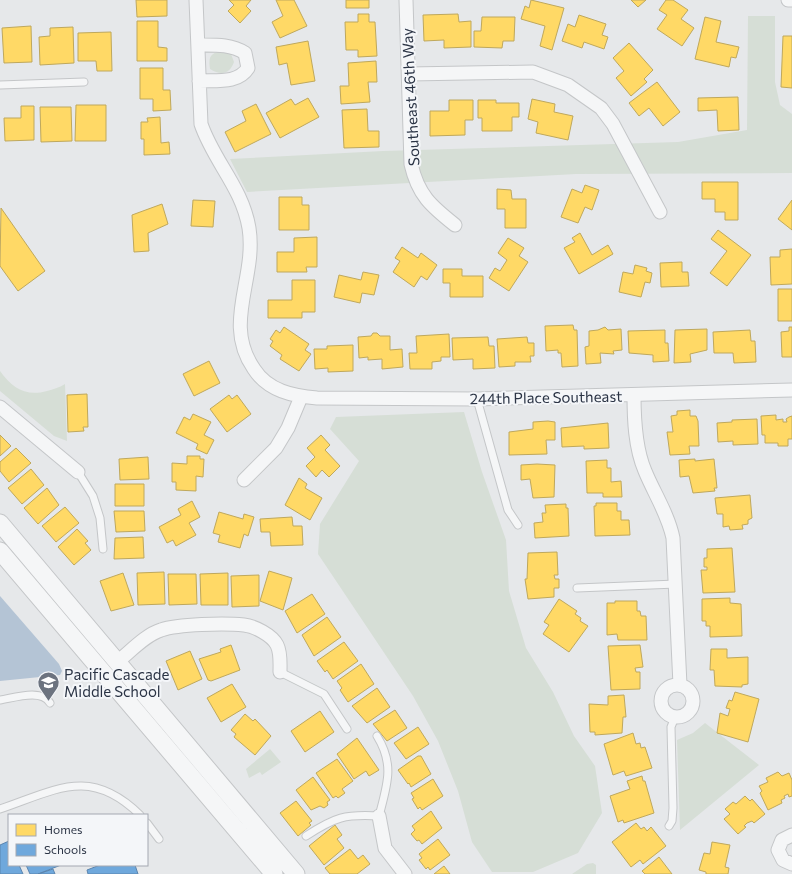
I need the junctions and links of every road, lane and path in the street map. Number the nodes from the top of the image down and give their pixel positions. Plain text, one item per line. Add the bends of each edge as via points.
1 (196, 0) edge
2 (406, 0) edge
3 (788, 0) edge
4 (792, 0) edge
5 (198, 45) junction
6 (409, 74) junction
7 (198, 81) junction
8 (84, 82) dead end
9 (0, 85) edge
10 (660, 212) dead end
11 (455, 224) dead end
12 (792, 390) edge
13 (634, 395) junction
14 (301, 397) junction
15 (477, 399) junction
16 (0, 407) edge
17 (78, 472) joint
18 (244, 480) dead end
19 (0, 523) edge
20 (518, 524) dead end
21 (102, 549) dead end
22 (0, 551) edge
23 (676, 584) junction
24 (577, 588) dead end
25 (116, 662) junction
26 (280, 672) joint
27 (680, 685) junction
28 (0, 700) edge
29 (50, 703) dead end
30 (675, 717) junction
31 (347, 729) dead end
32 (377, 736) dead end
33 (0, 809) edge
34 (139, 814) edge
35 (379, 816) junction
36 (148, 824) edge
37 (669, 826) dead end
38 (792, 835) edge
39 (306, 836) dead end
40 (159, 838) dead end
41 (792, 864) edge
42 (274, 874) edge
43 (296, 874) edge
44 (405, 874) edge

1 - 5 street, 244th Place Southeast
2 - 6 street, Southeast 46th Way
3 - 4 street
5 - 7 street, 244th Place Southeast
5 - 7 street via 224,45 238,49 245,53 248,68 244,75 235,79
6 - 10 street via 533,72 568,85 601,108 613,124
6 - 11 street, Southeast 46th Way via 411,164 414,180 421,194 433,208
7 - 14 street, 244th Place Southeast via 201,124 207,142 235,185 244,204 249,228 251,252 239,329 242,346 254,370 268,385 283,393
8 - 9 lane
12 - 13 street, 244th Place Southeast
13 - 15 street, 244th Place Southeast
13 - 23 street via 636,431 644,469 670,525 673,538
14 - 15 street, 244th Place Southeast
14 - 18 street via 276,448
15 - 20 lane via 508,510
16 - 17 street
17 - 21 lane via 94,496 100,518
19 - 25 street
22 - 42 street
23 - 24 lane
23 - 27 street
25 - 26 street via 160,630 188,625 244,625 254,627 277,643
25 - 43 street
26 - 31 lane via 324,694
27 - 30 street via 689,690 693,701 685,714
27 - 30 street via 674,685 665,691 661,701 665,711
28 - 29 lane via 38,696
30 - 37 lane via 671,728 673,808
32 - 35 lane via 386,754 388,765 388,783
33 - 34 lane via 68,786 82,785 94,787 131,806
35 - 39 lane via 340,817
35 - 44 street via 384,848
36 - 40 lane
38 - 41 street via 782,840 778,850 783,860

